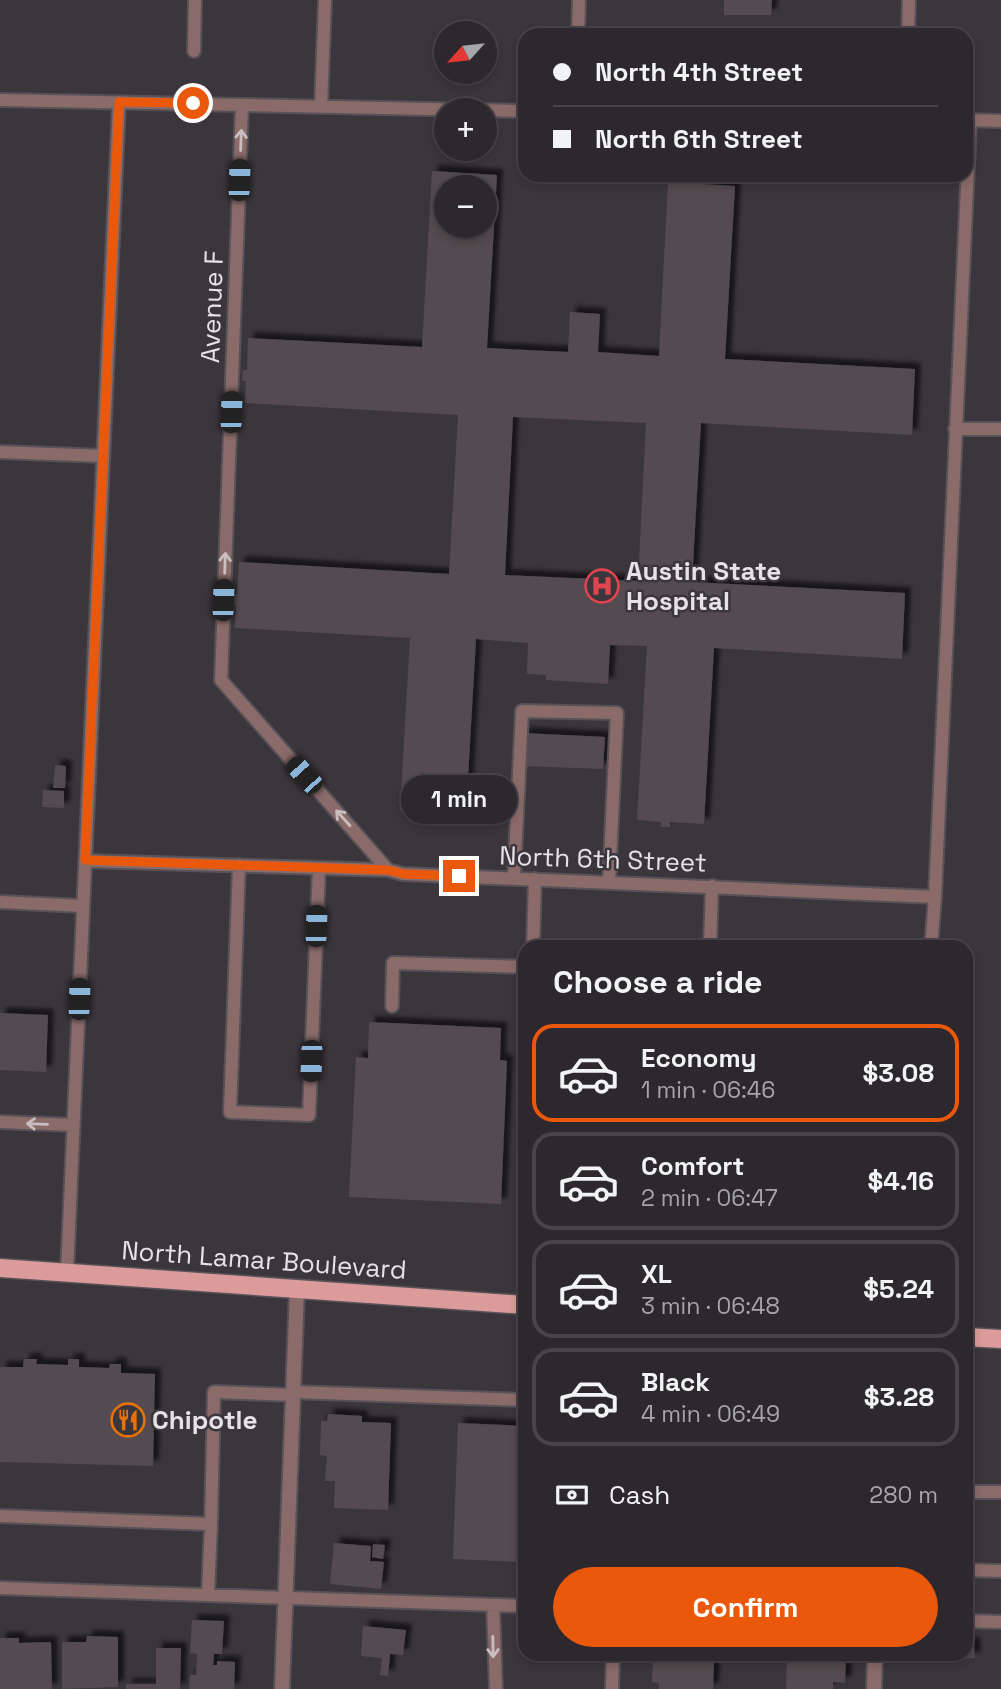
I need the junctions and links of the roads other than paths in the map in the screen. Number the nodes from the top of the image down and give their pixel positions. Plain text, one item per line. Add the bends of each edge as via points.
1 (195, 0) edge
2 (325, 0) edge
3 (579, 0) edge
4 (909, 0) edge
5 (578, 28) edge
6 (908, 28) edge
7 (194, 51) dead end
8 (0, 100) edge
9 (119, 102) junction
10 (242, 104) junction
11 (321, 107) junction
12 (518, 111) edge
13 (973, 120) edge
14 (1001, 121) edge
15 (965, 182) edge
16 (955, 429) junction
17 (1001, 429) edge
18 (0, 452) edge
19 (103, 456) junction
20 (85, 860) junction
21 (239, 865) junction
22 (319, 867) junction
23 (388, 870) junction
24 (514, 878) junction
25 (536, 879) junction
26 (609, 882) junction
27 (712, 886) junction
28 (935, 897) junction
29 (0, 902) edge
30 (83, 906) junction
31 (533, 940) edge
32 (710, 940) edge
33 (932, 940) edge
34 (518, 967) edge
35 (392, 1006) dead end
36 (0, 1122) edge
37 (74, 1125) junction
38 (0, 1268) edge
39 (66, 1272) junction
40 (297, 1289) junction
41 (518, 1305) edge
42 (973, 1337) edge
43 (1001, 1339) edge
44 (293, 1393) junction
45 (518, 1400) edge
46 (973, 1492) edge
47 (1001, 1492) edge
48 (0, 1516) edge
49 (211, 1524) junction
50 (973, 1570) edge
51 (1001, 1571) edge
52 (0, 1588) edge
53 (208, 1595) junction
54 (285, 1597) junction
55 (493, 1605) junction
56 (518, 1605) edge
57 (973, 1621) edge
58 (1001, 1622) edge
59 (614, 1661) edge
60 (875, 1661) edge
61 (282, 1689) edge
62 (496, 1689) edge
63 (612, 1689) edge
64 (874, 1689) edge

1 - 7 lane
2 - 11 lane
3 - 5 lane
4 - 6 lane
8 - 9 lane
9 - 10 lane
9 - 19 lane
10 - 11 lane
23 -> 10 lane, Avenue F via 220,680
11 - 12 lane
13 - 14 lane
15 - 16 lane
16 - 17 lane
16 - 28 lane
18 - 19 lane
19 - 20 lane
20 - 21 lane, North 6th Street
20 - 30 lane
21 - 22 lane, North 6th Street
21 - 22 lane via 230,1112 309,1115
22 - 23 lane, North 6th Street
23 - 24 lane, North 6th Street
24 - 25 lane, North 6th Street
24 - 26 lane via 522,710 617,713
25 - 26 lane, North 6th Street
25 - 31 lane
26 - 27 lane, North 6th Street
27 - 28 lane, North 6th Street
27 - 32 lane
28 - 33 lane
29 - 30 lane
30 - 37 lane
34 - 35 lane via 393,963
37 -> 36 lane
37 - 39 lane
38 - 39 main road, North Lamar Boulevard
39 - 40 main road, North Lamar Boulevard
40 - 41 main road, North Lamar Boulevard
40 - 44 street
42 - 43 main road
44 - 45 lane
44 - 49 lane via 214,1392
44 - 54 street
46 - 47 lane
48 - 49 lane
49 - 53 lane
50 - 51 lane
52 - 53 lane
53 - 54 lane
54 - 55 lane
54 - 61 street
55 - 56 lane
55 -> 62 lane
57 - 58 lane
59 - 63 lane
60 - 64 street

